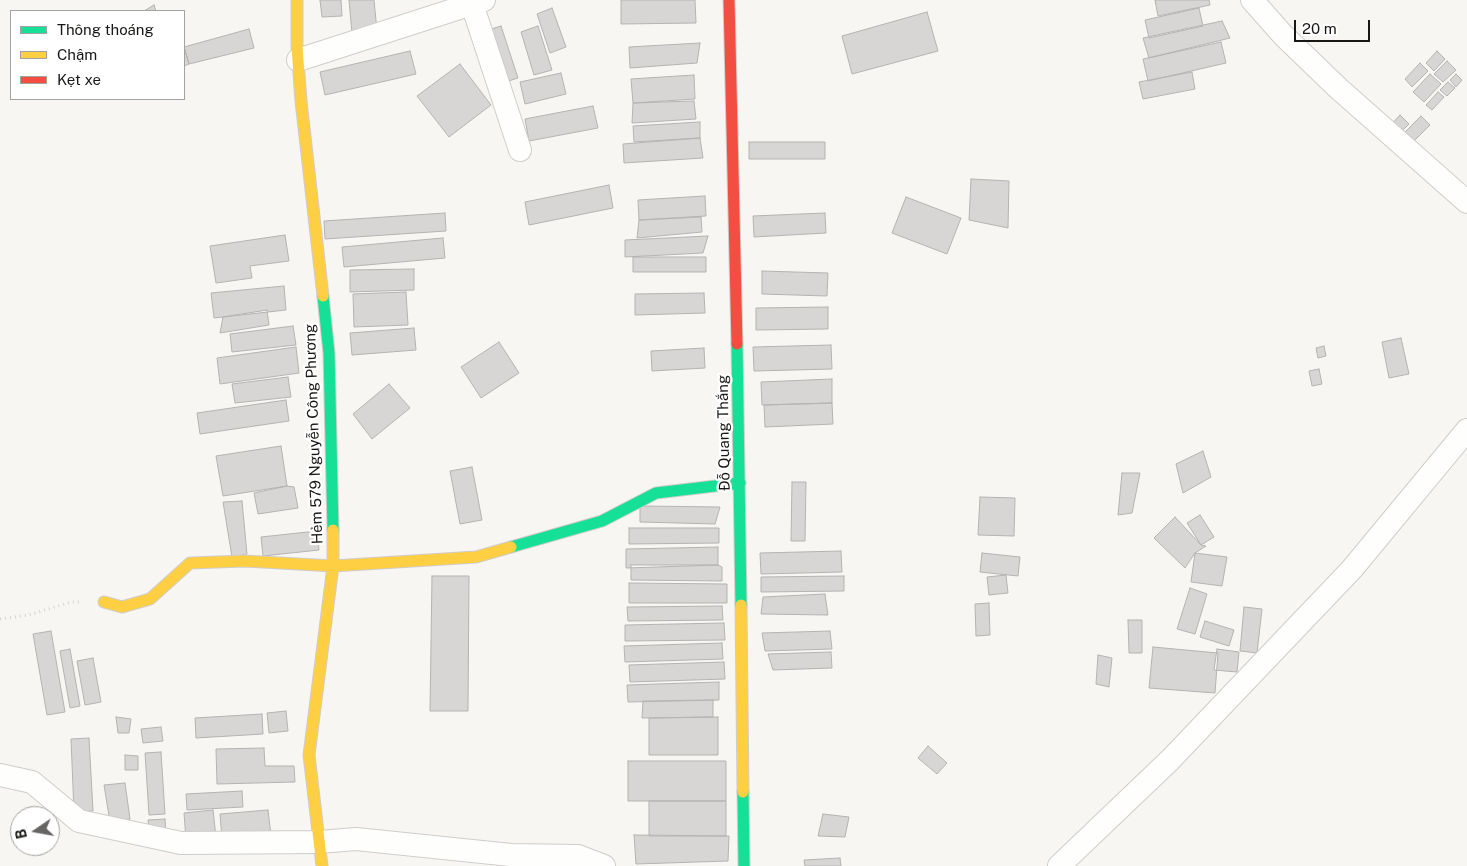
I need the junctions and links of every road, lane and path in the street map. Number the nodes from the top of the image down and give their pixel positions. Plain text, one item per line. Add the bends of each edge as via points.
1 (297, 0) edge
2 (729, 0) edge
3 (1252, 0) edge
4 (478, 2) edge
5 (298, 60) junction
6 (520, 150) dead end
7 (1467, 202) edge
8 (1467, 430) edge
9 (740, 483) junction
10 (333, 566) junction
11 (104, 602) joint
12 (0, 619) edge
13 (0, 775) edge
14 (319, 842) junction
15 (322, 866) edge
16 (604, 866) edge
17 (744, 866) edge
18 (1059, 866) edge

1 - 5 street, Hẻm 579 Nguyễn Công Phương
2 - 9 street, Đỗ Quang Thắng
3 - 7 street via 1338,88
4 - 5 street
4 - 6 street
5 - 10 street, Hẻm 579 Nguyễn Công Phương via 329,353
8 - 18 street via 1352,569 1170,760
9 - 10 street via 656,493 602,521 476,557
9 - 17 street, Đỗ Quang Thắng
10 - 11 street via 245,561 190,563 150,599 122,608
10 - 14 street, Hẻm 579 Nguyễn Công Phương via 309,755
11 - 12 path via 71,602 29,616
13 - 14 street via 32,782 78,821 181,843
14 - 15 street, Hẻm 579 Nguyễn Công Phương
14 - 16 street via 356,839 510,855 578,856

